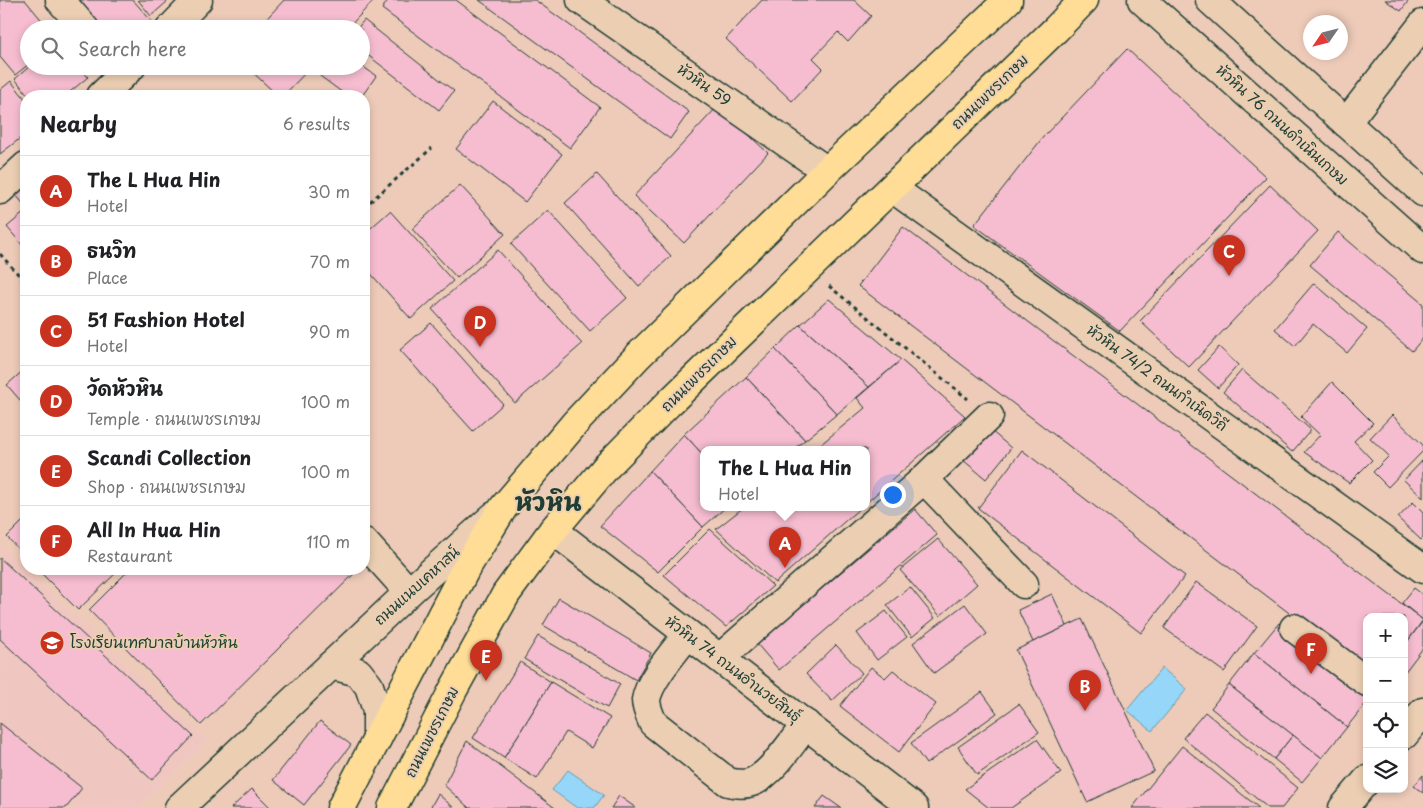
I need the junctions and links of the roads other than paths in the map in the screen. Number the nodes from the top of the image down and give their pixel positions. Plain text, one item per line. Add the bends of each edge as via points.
1 (60, 0) edge
2 (198, 0) edge
3 (581, 0) edge
4 (1008, 0) edge
5 (1084, 0) edge
6 (1142, 0) edge
7 (1210, 0) edge
8 (77, 20) edge
9 (179, 20) edge
10 (1423, 24) edge
11 (119, 75) edge
12 (105, 90) edge
13 (1346, 123) junction
14 (827, 171) junction
15 (20, 172) edge
16 (1417, 187) edge
17 (892, 188) junction
18 (0, 190) edge
19 (1384, 215) junction
20 (1423, 250) edge
21 (989, 416) road end
22 (924, 479) junction
23 (503, 508) junction
24 (553, 530) junction
25 (370, 549) edge
26 (1423, 570) edge
27 (1024, 584) dead end
28 (409, 592) junction
29 (1294, 628) dead end
30 (688, 634) junction
31 (720, 658) junction
32 (331, 665) junction
33 (1363, 679) edge
34 (806, 724) junction
35 (377, 739) junction
36 (1363, 785) edge
37 (178, 808) edge
38 (341, 808) edge
39 (392, 808) edge
40 (914, 808) edge
41 (1343, 808) edge

1 - 8 street
2 - 9 street
3 - 14 street, หัวหิน 59
4 - 14 main road
5 - 17 main road, ถนนเพชรเกษม
6 - 19 street, หัวหิน 76 ถนนดำเนินเกษม
7 - 13 street
10 - 13 street
11 - 12 street
13 - 16 street
14 - 23 main road via 638,356 576,422
15 - 18 street
16 - 19 street
17 - 24 main road, ถนนเพชรเกษม via 669,403 607,466
17 - 26 street, หัวหิน 74/2 ถนนกำเนิดวิถี
19 - 20 street, หัวหิน 76 ถนนดำเนินเกษม
21 - 22 street
22 - 27 street
22 - 31 street
23 - 28 street, ถนนแนบเคหาสน์
23 - 35 main road via 465,570
24 - 30 street, หัวหิน 74 ถนนอำนวยสินธุ์
24 - 39 main road, ถนนเพชรเกษม via 506,594 452,690
25 - 28 street
28 - 32 street, ถนนแนบเคหาสน์
29 - 33 street
30 - 31 street, หัวหิน 74 ถนนอำนวยสินธุ์
30 - 34 street via 655,678 646,701 648,712 653,723 728,782 751,783 762,777
31 - 34 street, หัวหิน 74 ถนนอำนวยสินธุ์
32 - 35 street via 358,672 369,686 377,710
32 - 37 street, ถนนแนบเคหาสน์
34 - 40 street, หัวหิน 74 ถนนอำนวยสินธุ์
35 - 38 main road
36 - 41 street

